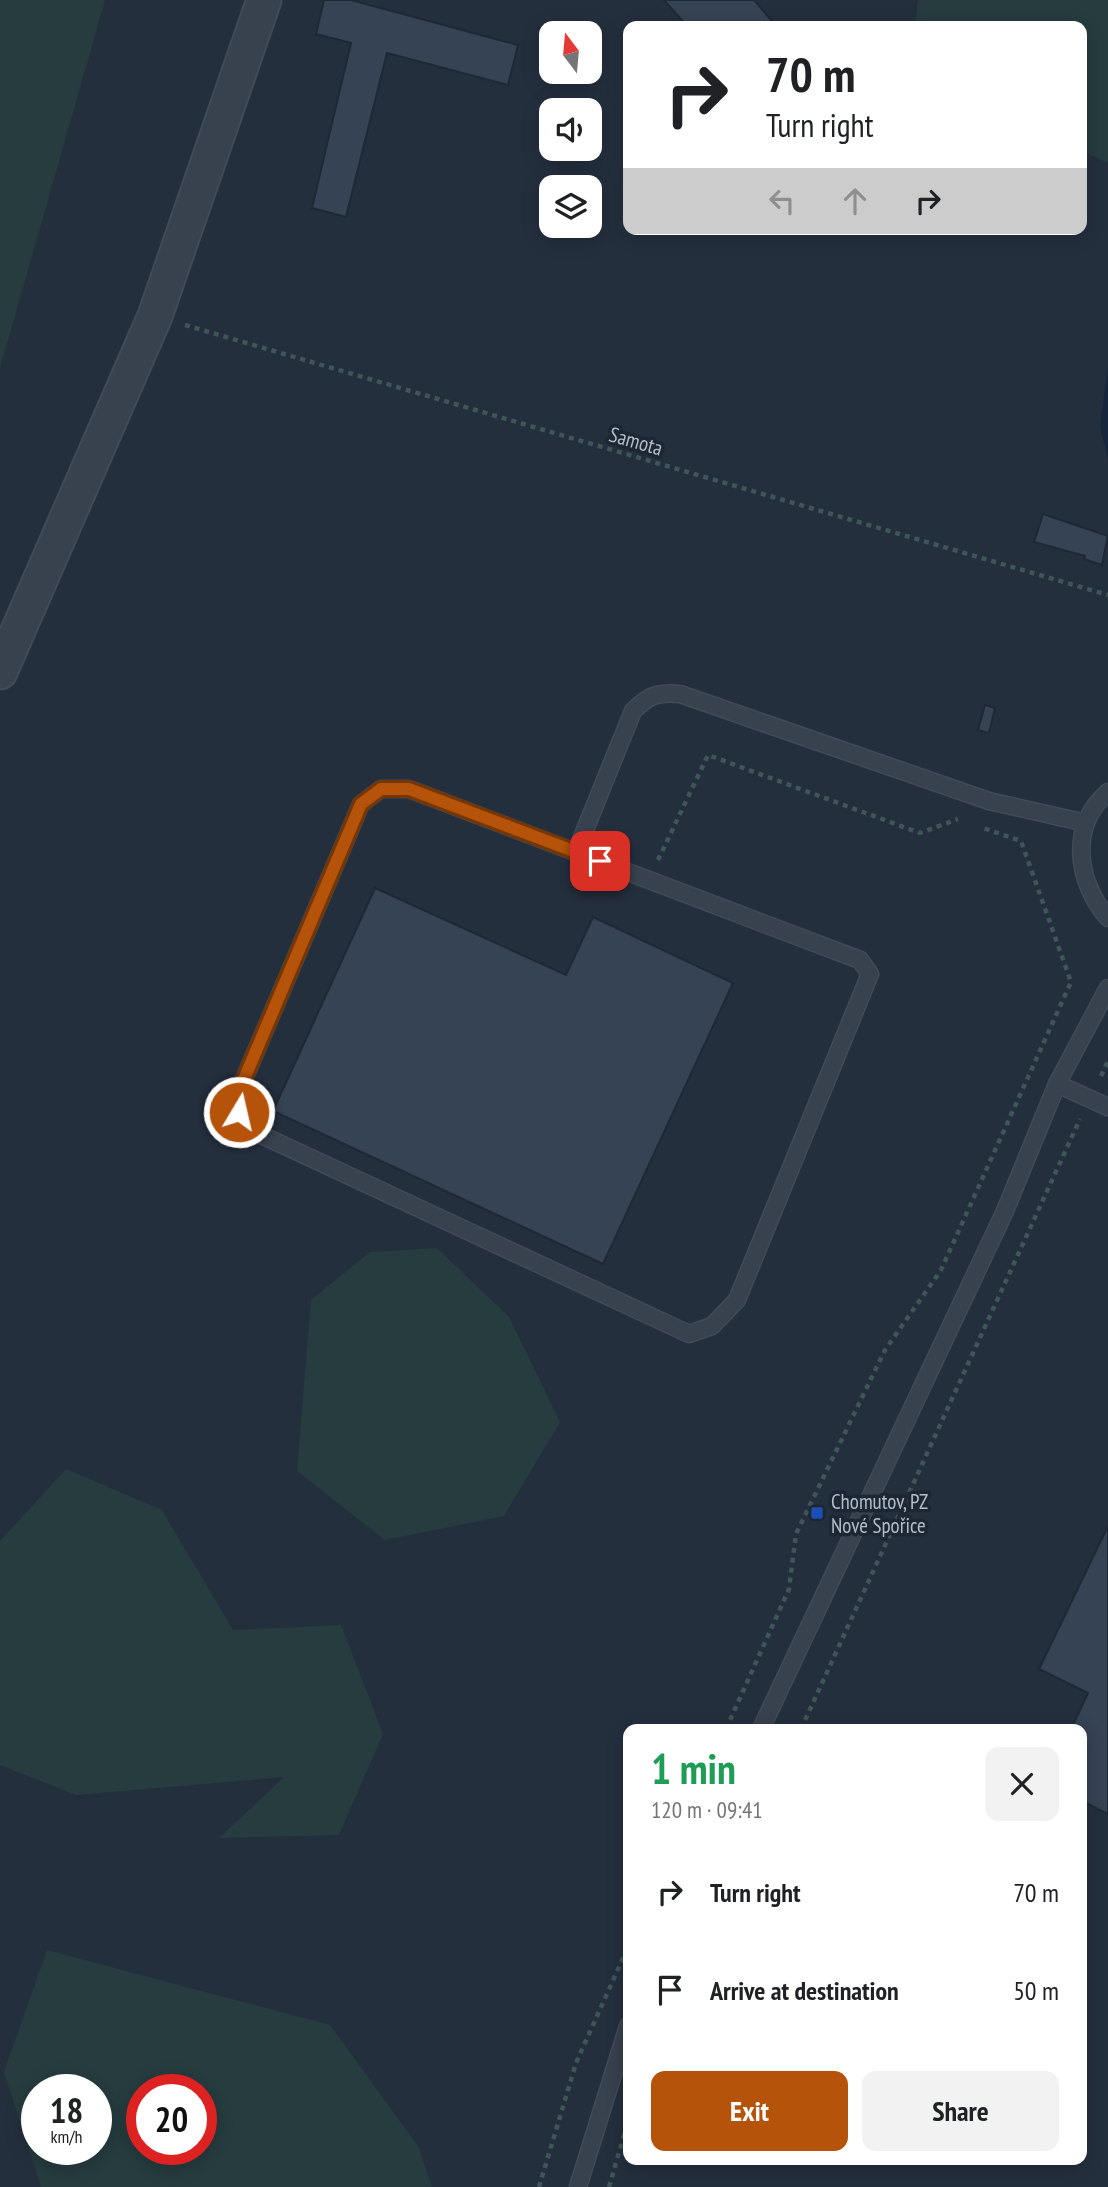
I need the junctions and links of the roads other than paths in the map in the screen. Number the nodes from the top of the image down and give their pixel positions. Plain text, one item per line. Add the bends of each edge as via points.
1 (264, 0) edge
2 (0, 672) edge
3 (1108, 792) edge
4 (1086, 823) junction
5 (576, 852) junction
6 (1108, 918) edge
7 (1108, 988) edge
8 (1057, 1084) junction
9 (1108, 1107) edge
10 (763, 1724) edge
11 (623, 2042) edge
12 (578, 2187) edge

1 - 2 street via 155,316
3 - 4 lane
4 - 5 lane via 989,801 680,694 661,692 633,711
4 - 6 lane via 1080,850 1083,877 1094,902
5 - 5 lane via 409,789 381,789 361,804 239,1091 239,1112 255,1132 689,1334 712,1326 737,1300 870,974 860,960
7 - 8 lane
8 - 9 lane
8 - 10 lane via 1005,1211
11 - 12 lane

